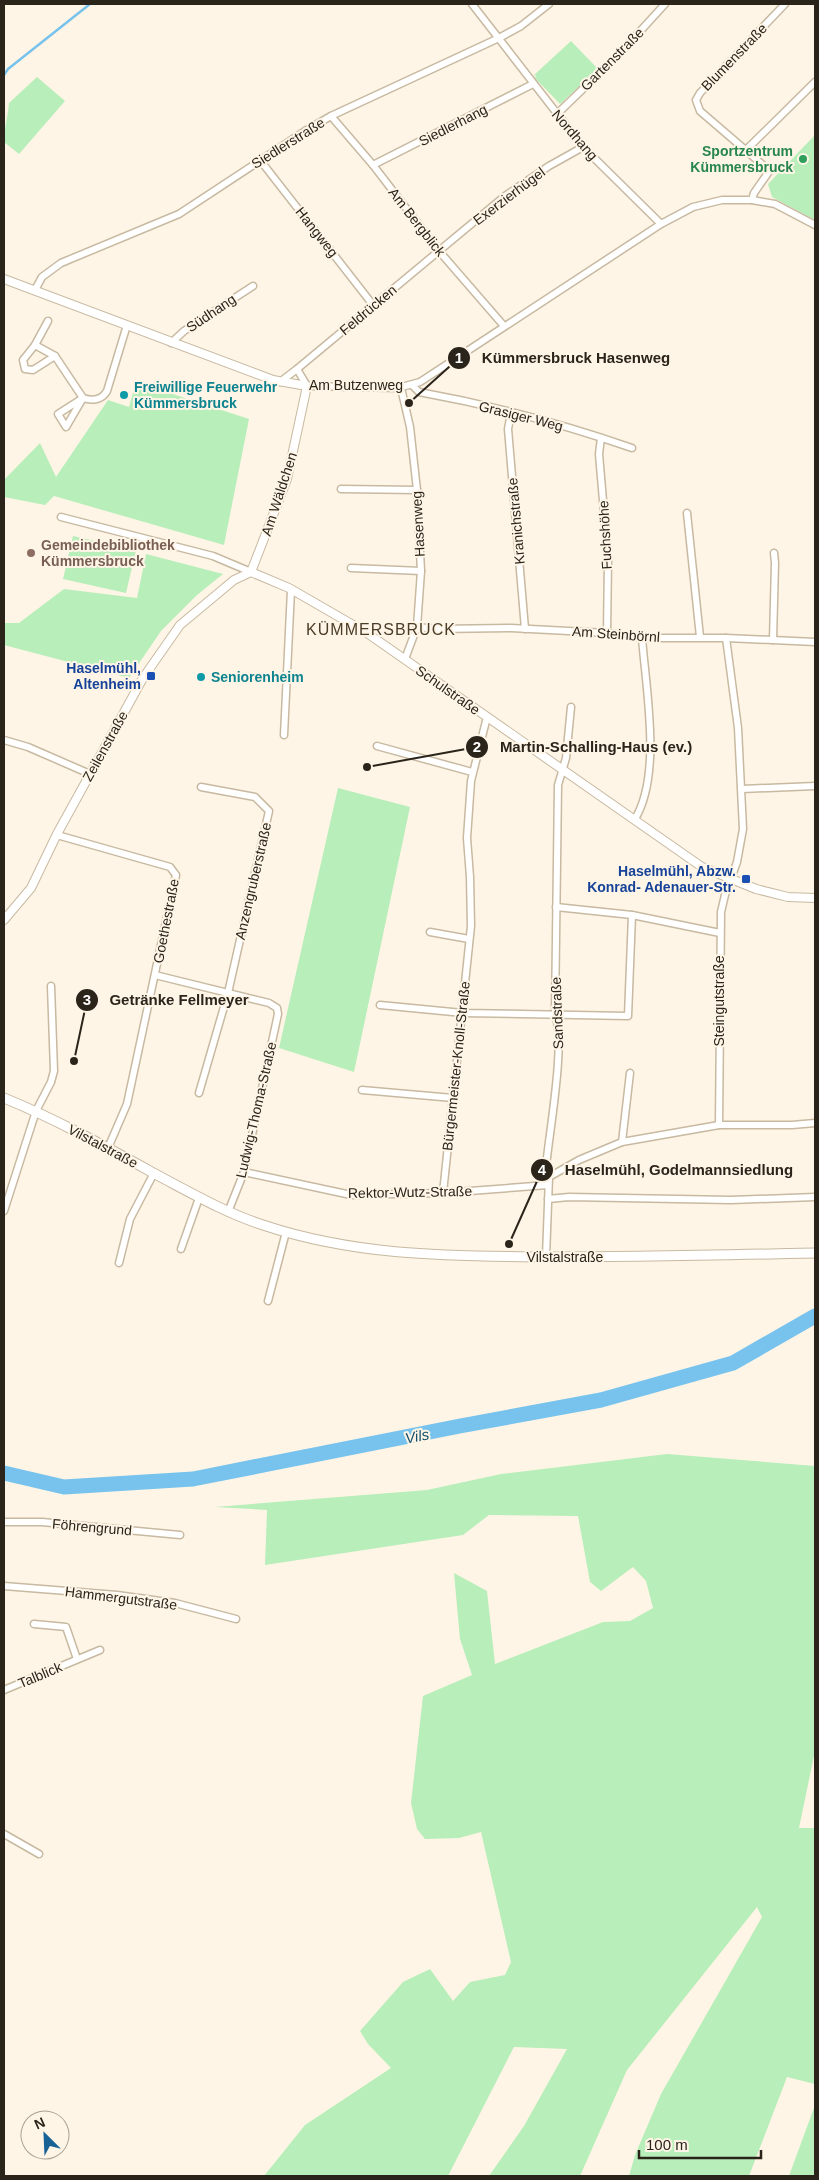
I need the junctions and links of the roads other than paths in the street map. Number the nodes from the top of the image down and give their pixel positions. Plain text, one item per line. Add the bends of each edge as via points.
1 (472, 4) edge
2 (549, 4) edge
3 (665, 4) edge
4 (785, 4) edge
5 (499, 38) junction
6 (815, 82) edge
7 (533, 84) junction
8 (557, 114) junction
9 (331, 116) junction
10 (583, 148) junction
11 (746, 150) junction
12 (260, 160) junction
13 (373, 165) junction
14 (752, 200) junction
15 (661, 224) junction
16 (815, 225) edge
17 (439, 251) junction
18 (4, 279) edge
19 (252, 286) dead end
20 (35, 290) junction
21 (373, 305) junction
22 (48, 321) dead end
23 (127, 325) junction
24 (504, 326) junction
25 (171, 343) junction
26 (35, 345) junction
27 (55, 356) junction
28 (297, 369) junction
29 (280, 382) junction
30 (412, 385) junction
31 (307, 386) junction
32 (400, 388) junction
33 (511, 413) junction
34 (602, 438) junction
35 (632, 448) dead end
36 (341, 489) dead end
37 (417, 490) junction
38 (687, 513) dead end
39 (61, 517) dead end
40 (774, 553) dead end
41 (351, 568) dead end
42 (421, 571) junction
43 (251, 572) junction
44 (291, 590) junction
45 (417, 627) junction
46 (525, 629) junction
47 (607, 633) junction
48 (642, 638) junction
49 (700, 638) junction
50 (726, 638) junction
51 (773, 640) junction
52 (815, 642) edge
53 (405, 659) junction
54 (571, 707) dead end
55 (487, 717) junction
56 (284, 735) dead end
57 (4, 740) edge
58 (377, 746) dead end
59 (562, 768) junction
60 (472, 772) junction
61 (90, 774) junction
62 (815, 786) edge
63 (201, 787) dead end
64 (742, 789) junction
65 (635, 819) junction
66 (57, 835) junction
67 (731, 878) junction
68 (815, 898) edge
69 (556, 907) junction
70 (632, 915) junction
71 (4, 920) edge
72 (430, 932) dead end
73 (720, 933) junction
74 (469, 939) junction
75 (155, 975) junction
76 (51, 986) dead end
77 (228, 993) junction
78 (380, 1005) dead end
79 (463, 1014) junction
80 (555, 1014) junction
81 (630, 1073) dead end
82 (362, 1090) dead end
83 (199, 1093) dead end
84 (4, 1098) edge
85 (453, 1098) junction
86 (36, 1111) junction
87 (815, 1123) edge
88 (719, 1125) junction
89 (622, 1142) junction
90 (108, 1148) junction
91 (244, 1172) junction
92 (154, 1173) junction
93 (549, 1176) junction
94 (548, 1185) junction
95 (443, 1193) junction
96 (815, 1197) edge
97 (199, 1198) junction
98 (548, 1199) junction
99 (4, 1212) edge
100 (228, 1212) junction
101 (286, 1232) junction
102 (181, 1249) dead end
103 (815, 1253) edge
104 (546, 1257) junction
105 (119, 1263) dead end
106 (268, 1302) dead end
107 (4, 1522) edge
108 (180, 1536) dead end
109 (4, 1586) edge
110 (236, 1619) dead end
111 (34, 1624) dead end
112 (100, 1650) dead end
113 (77, 1660) junction
114 (4, 1690) edge
115 (4, 1834) edge
116 (39, 1854) dead end

1 - 5 street, Nordhang
2 - 5 street, Siedlerstraße
3 - 8 street, Gartenstraße
4 - 11 street, Blumenstraße via 696,100 700,111
5 - 7 street, Nordhang
5 - 9 street, Siedlerstraße
6 - 11 street
7 - 8 street, Nordhang
7 - 13 street, Siedlerhang
8 - 10 street, Nordhang
9 - 12 street, Siedlerstraße
9 - 13 street, Am Bergblick
10 - 15 street, Nordhang
10 - 17 street, Exerzierhügel via 529,179
11 - 14 street, Blumenstraße via 768,172
12 - 20 street, Siedlerstraße via 179,214 62,263 42,277
12 - 21 street, Hangweg
13 - 17 street, Am Bergblick
14 - 15 street, Am Butzenweg via 706,202
14 - 16 street, Am Butzenweg via 775,204
15 - 24 street, Am Butzenweg
17 - 21 street, Feldrücken
17 - 24 street, Am Bergblick
18 - 20 street, Am Butzenweg
19 - 25 street, Südhang
20 - 23 street, Am Butzenweg
21 - 28 street, Feldrücken
22 - 26 street
23 - 25 street, Am Butzenweg
23 - 27 street via 105,395 96,400 83,398
24 - 30 street, Am Butzenweg
25 - 29 street, Am Butzenweg
26 - 27 street
26 - 27 street via 23,360 25,369 33,370
28 - 29 street, Feldrücken
28 - 31 street
29 - 31 street, Am Butzenweg
30 - 32 street, Am Butzenweg
30 - 33 street, Grasiger Weg via 419,392
31 - 32 street, Am Butzenweg
31 - 43 street, Am Wäldchen via 287,479
32 - 37 street, Hasenweg via 410,427
33 - 34 street, Grasiger Weg
33 - 46 street, Kranichstraße via 508,429
34 - 35 street, Grasiger Weg
34 - 47 street, Fuchshöhe via 599,454 608,559
36 - 37 street
37 - 42 street, Hasenweg
38 - 49 street
39 - 43 street, Schulstraße via 213,556
40 - 51 street
41 - 42 street
42 - 45 street, Hasenweg
43 - 44 street, Schulstraße
43 - 61 street, Zeilenstraße via 234,580 180,625 143,678
44 - 53 street, Schulstraße via 367,633
44 - 56 street
45 - 46 street, Am Steinbörnl
45 - 53 street, Hasenweg
46 - 47 street, Am Steinbörnl
47 - 48 street, Am Steinbörnl
48 - 49 street, Am Steinbörnl
48 - 65 street via 650,766 645,798
49 - 50 street, Am Steinbörnl
50 - 51 street, Am Steinbörnl
50 - 64 street, Steingutstraße
51 - 52 street, Am Steinbörnl
53 - 55 street, Schulstraße
54 - 59 street, Sandstraße
55 - 59 street, Schulstraße
55 - 60 street, Bürgermeister-Knoll-Straße
57 - 61 street
58 - 60 street
59 - 65 street, Schulstraße
59 - 69 street, Sandstraße via 558,785
60 - 74 street, Bürgermeister-Knoll-Straße via 467,838
61 - 66 street, Zeilenstraße
62 - 64 street
63 - 77 street, Anzengruberstraße via 255,798 268,812
64 - 67 street, Steingutstraße via 743,829
65 - 67 street, Schulstraße via 702,867
66 - 71 street, Zeilenstraße via 31,888
66 - 75 street, Goethestraße via 174,870 176,875
67 - 68 street, Schulstraße via 756,889 788,897
67 - 73 street, Steingutstraße via 721,912
69 - 70 street
69 - 80 street, Sandstraße
70 - 73 street
70 - 80 street via 628,1016
72 - 74 street
73 - 88 street, Steingutstraße
74 - 79 street, Bürgermeister-Knoll-Straße
75 - 77 street
75 - 90 street, Goethestraße via 127,1104
76 - 86 street via 54,1071
77 - 83 street
77 - 91 street, Ludwig-Thoma-Straße via 269,1003 278,1014
78 - 79 street
79 - 80 street
79 - 85 street, Bürgermeister-Knoll-Straße
80 - 93 street, Sandstraße via 559,1048 546,1167
81 - 89 street
82 - 85 street
84 - 86 main road, Vilstalstraße
85 - 95 street, Bürgermeister-Knoll-Straße
86 - 90 main road, Vilstalstraße
86 - 99 street
87 - 88 street
88 - 89 street
89 - 93 street
90 - 92 main road, Vilstalstraße
91 - 95 street, Rektor-Wutz-Straße via 351,1195
91 - 100 street, Ludwig-Thoma-Straße
92 - 97 main road, Vilstalstraße
92 - 105 street via 130,1219
93 - 94 street, Sandstraße
94 - 95 street, Rektor-Wutz-Straße
94 - 98 street, Sandstraße
96 - 98 street
97 - 100 main road, Vilstalstraße
97 - 102 street
98 - 104 street, Sandstraße
100 - 101 main road, Vilstalstraße
101 - 104 main road, Vilstalstraße via 366,1250 448,1256
101 - 106 street
103 - 104 main road, Vilstalstraße
107 - 108 street, Föhrengrund via 42,1522
109 - 110 street, Hammergutstraße via 175,1603
111 - 113 street, Talblick via 66,1627
112 - 113 street, Talblick
113 - 114 street, Talblick
115 - 116 street

